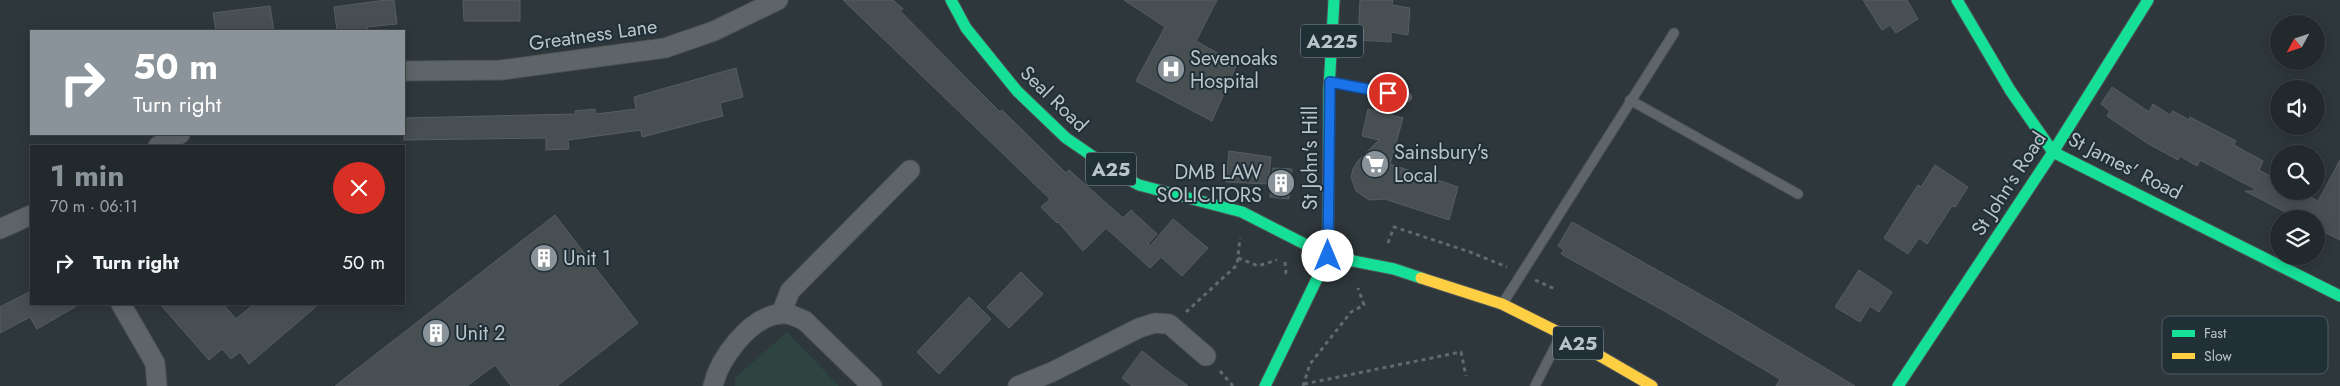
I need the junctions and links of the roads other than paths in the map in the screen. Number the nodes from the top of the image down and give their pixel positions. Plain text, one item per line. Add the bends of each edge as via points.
1 (778, 0) edge
2 (951, 0) edge
3 (1334, 0) edge
4 (1957, 0) edge
5 (2148, 0) edge
6 (1674, 33) dead end
7 (405, 71) edge
8 (1330, 82) junction
9 (1407, 97) dead end
10 (1630, 100) junction
11 (178, 135) edge
12 (160, 145) edge
13 (2053, 152) junction
14 (910, 170) dead end
15 (1798, 194) dead end
16 (30, 215) edge
17 (0, 229) edge
18 (1328, 256) junction
19 (2340, 296) edge
20 (1502, 304) junction
21 (123, 305) edge
22 (780, 314) junction
23 (1562, 334) junction
24 (1206, 356) dead end
25 (157, 386) edge
26 (713, 386) edge
27 (872, 386) edge
28 (1018, 386) edge
29 (1265, 386) edge
30 (1535, 386) edge
31 (1652, 386) edge
32 (1898, 386) edge

1 - 7 street, Greatness Lane via 714,31 665,48 501,70
2 - 18 main road, Seal Road / A25 via 966,28 1000,72 1040,115 1081,150 1139,185 1242,212
3 - 8 main road, St John's Hill / A225
4 - 13 main road, St James' Road via 2010,90
5 - 13 main road, St John's Road
6 - 10 lane
8 - 9 lane
8 - 18 main road, St John's Hill / A225
10 - 15 lane
10 - 20 lane
11 - 12 street
13 - 19 main road, St James' Road
13 - 32 main road, St John's Road
14 - 22 street via 790,290
16 - 17 street
18 - 20 main road, A25 via 1394,268
18 - 29 main road, A225
20 - 23 main road, A25
21 - 25 street via 155,362
22 - 26 street via 758,324 735,345 722,360
22 - 27 street via 794,316 808,324
23 - 30 lane
23 - 31 main road, A25
24 - 28 street via 1171,326 1159,323 1140,328

